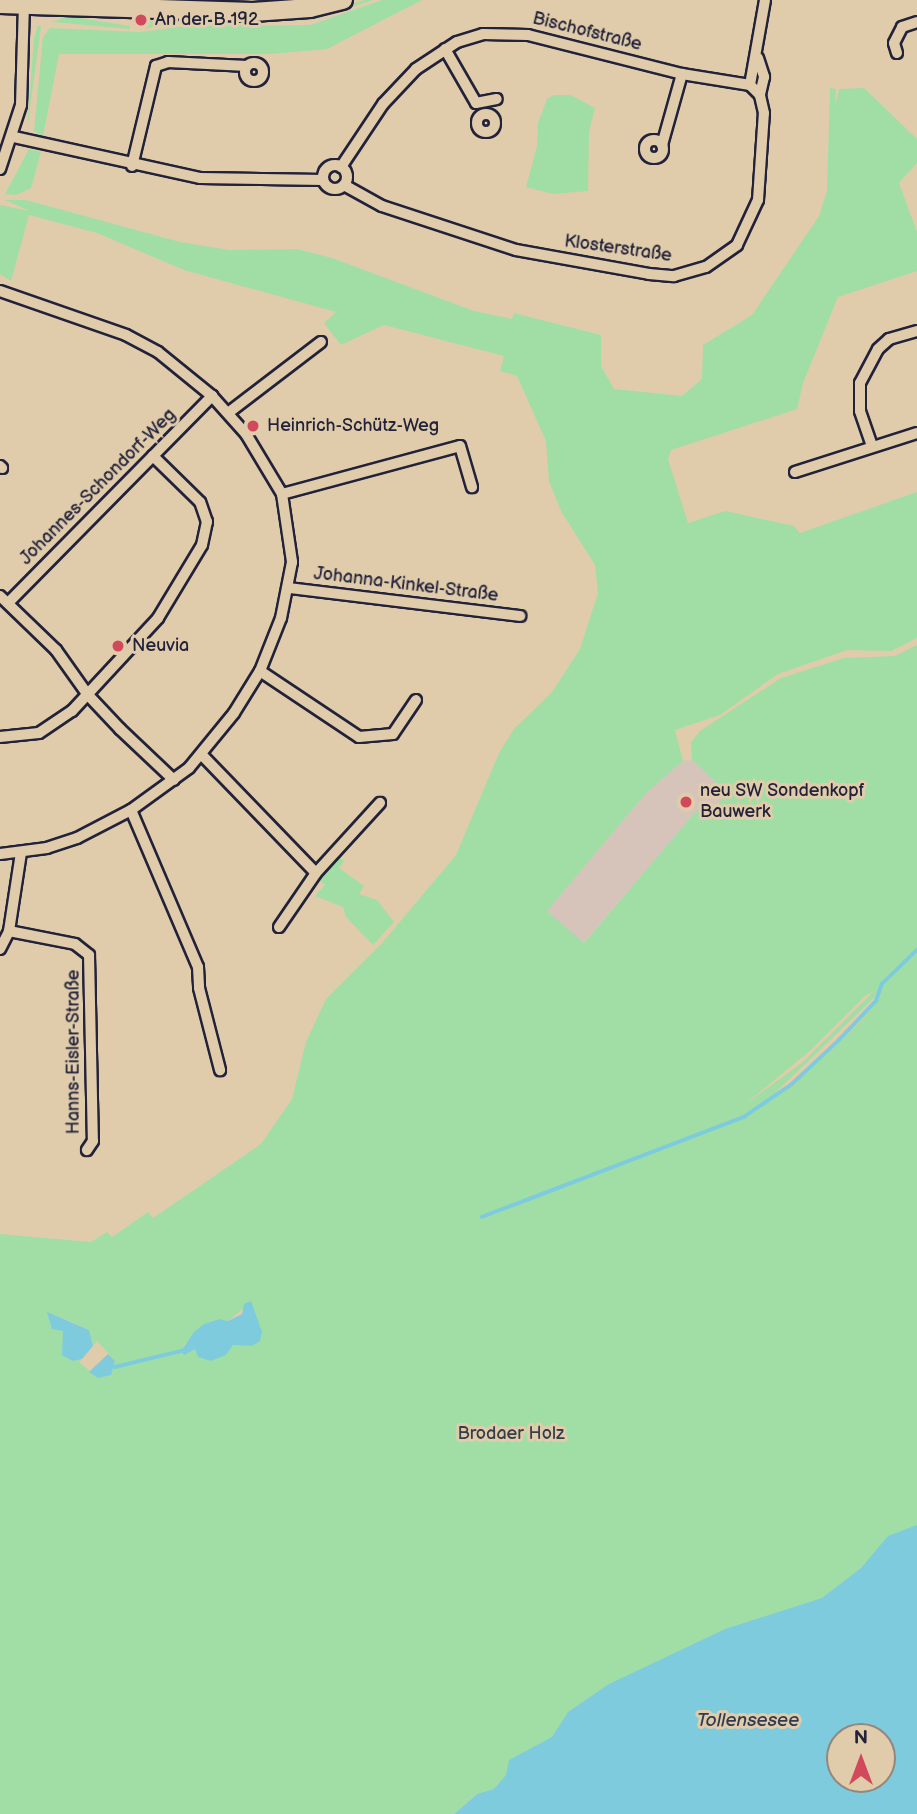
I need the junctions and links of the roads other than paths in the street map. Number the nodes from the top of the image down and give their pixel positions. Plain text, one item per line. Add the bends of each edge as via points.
1 (343, 0) edge
2 (765, 0) edge
3 (0, 4) edge
4 (24, 5) junction
5 (917, 22) edge
6 (445, 49) junction
7 (897, 53) dead end
8 (758, 58) junction
9 (247, 66) dead end
10 (682, 74) junction
11 (750, 85) junction
12 (760, 95) junction
13 (497, 99) dead end
14 (476, 103) junction
15 (482, 114) dead end
16 (14, 136) junction
17 (662, 145) dead end
18 (132, 166) junction
19 (341, 167) junction
20 (0, 169) edge
21 (323, 180) junction
22 (344, 185) junction
23 (0, 289) edge
24 (917, 331) edge
25 (321, 342) dead end
26 (212, 396) junction
27 (228, 413) junction
28 (917, 433) edge
29 (872, 446) junction
30 (153, 457) junction
31 (795, 472) dead end
32 (472, 487) dead end
33 (282, 494) junction
34 (289, 588) junction
35 (4, 599) edge
36 (520, 615) dead end
37 (260, 671) junction
38 (88, 695) junction
39 (416, 700) dead end
40 (0, 737) edge
41 (201, 754) junction
42 (174, 780) junction
43 (380, 803) dead end
44 (131, 810) junction
45 (22, 853) junction
46 (0, 854) edge
47 (316, 873) junction
48 (279, 927) dead end
49 (9, 931) junction
50 (0, 949) edge
51 (220, 1070) dead end
52 (87, 1150) dead end

1 - 4 main road via 262,12
2 - 8 street, Klosterstraße
3 - 4 main road
4 - 16 street via 21,105
5 - 7 street via 902,27 894,43
6 - 10 street, Bischofstraße via 470,36 512,33
6 - 14 street
6 - 19 street, Bischofstraße via 416,69 383,104
8 - 11 street, Klosterstraße
8 - 12 street, Klosterstraße via 764,77
9 - 18 street via 168,62 156,66
10 - 11 street, Bischofstraße
10 - 17 street
11 - 12 street
12 - 22 street, Klosterstraße via 763,162 749,227 723,257 690,273 649,274 493,244 382,206
13 - 14 street
14 - 15 street
16 - 18 street, Klosterstraße
16 - 20 street
18 - 21 street, Klosterstraße via 234,181
19 - 21 street via 330,167
19 - 22 street via 347,178
21 - 22 street, Klosterstraße via 331,189
23 - 26 street via 126,335 158,352
24 - 29 street via 889,339 878,349 860,383 860,411
25 - 27 street
26 - 27 street
26 - 30 street, Johannes-Schondorf-Weg
27 - 33 street via 259,452
28 - 29 street
29 - 31 street
30 - 35 street, Johannes-Schondorf-Weg
30 - 38 street via 200,502 206,534 158,618
32 - 33 street via 460,446
33 - 34 street via 292,542
34 - 36 street, Johanna-Kinkel-Straße
34 - 37 street
35 - 38 street via 56,650
37 - 39 street via 359,737 393,734
37 - 41 street
38 - 40 street via 57,724 39,733
38 - 42 street
41 - 42 street
41 - 47 street
42 - 44 street
43 - 47 street
44 - 45 street via 77,838
44 - 51 street via 198,967
45 - 46 street
45 - 49 street
47 - 48 street
49 - 50 street
49 - 52 street, Hanns-Eisler-Straße via 75,944 89,954 93,1141

